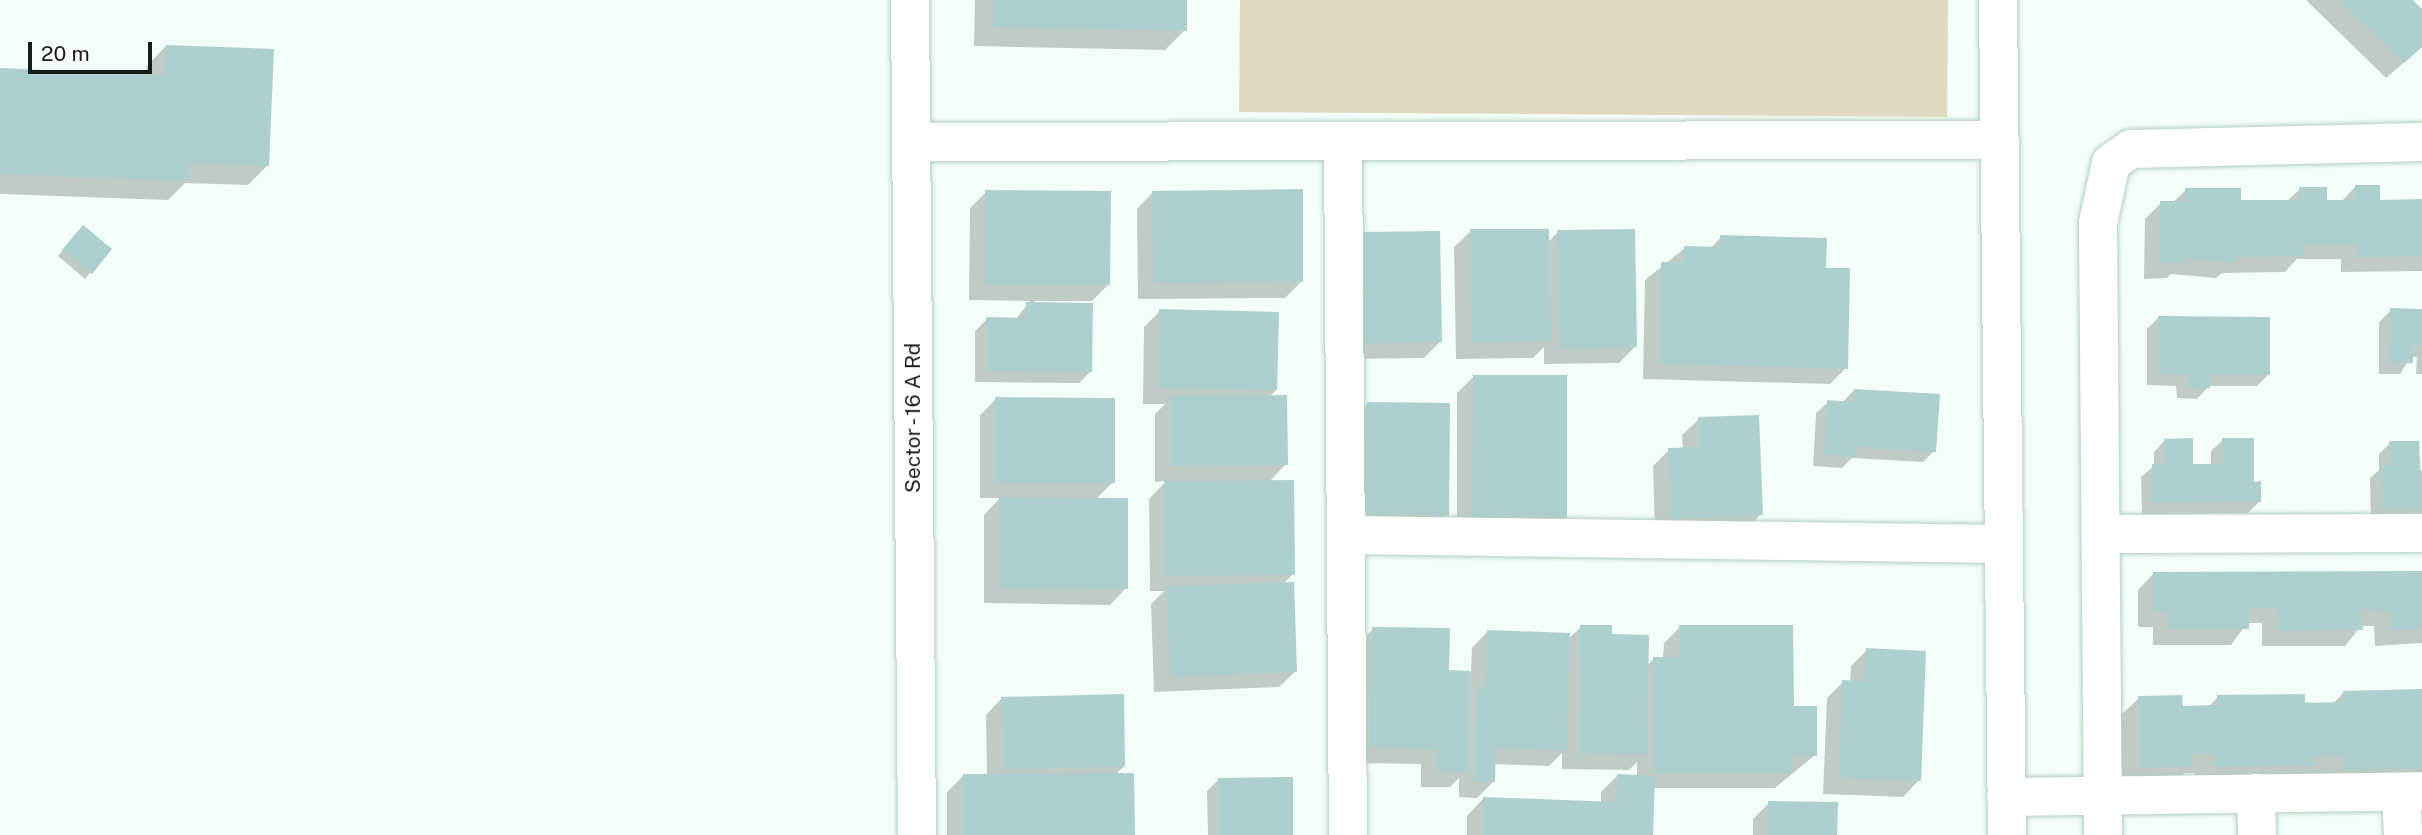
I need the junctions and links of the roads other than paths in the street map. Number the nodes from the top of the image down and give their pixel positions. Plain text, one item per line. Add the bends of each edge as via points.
1 (910, 0) edge
2 (1998, 0) edge
3 (2000, 140) junction
4 (911, 142) junction
5 (2422, 142) edge
6 (1343, 143) junction
7 (2422, 533) edge
8 (2101, 534) junction
9 (1349, 535) junction
10 (2004, 544) junction
11 (2412, 792) edge
12 (2256, 793) junction
13 (2102, 796) junction
14 (2006, 797) junction
15 (917, 835) edge
16 (1348, 835) edge
17 (2007, 835) edge
18 (2103, 835) edge
19 (2256, 835) edge
20 (2403, 835) edge

1 - 4 street, Sector - 16 A Rd
2 - 3 street
3 - 6 street
3 - 10 street
4 - 6 street
4 - 15 street, Sector - 16 A Rd
5 - 8 street via 2131,149 2111,163 2098,223
6 - 9 street
7 - 8 street
8 - 13 street
9 - 10 street
9 - 16 street
10 - 14 street
11 - 12 street
11 - 20 street
12 - 13 street
12 - 19 street
13 - 14 street
13 - 18 street
14 - 17 street

